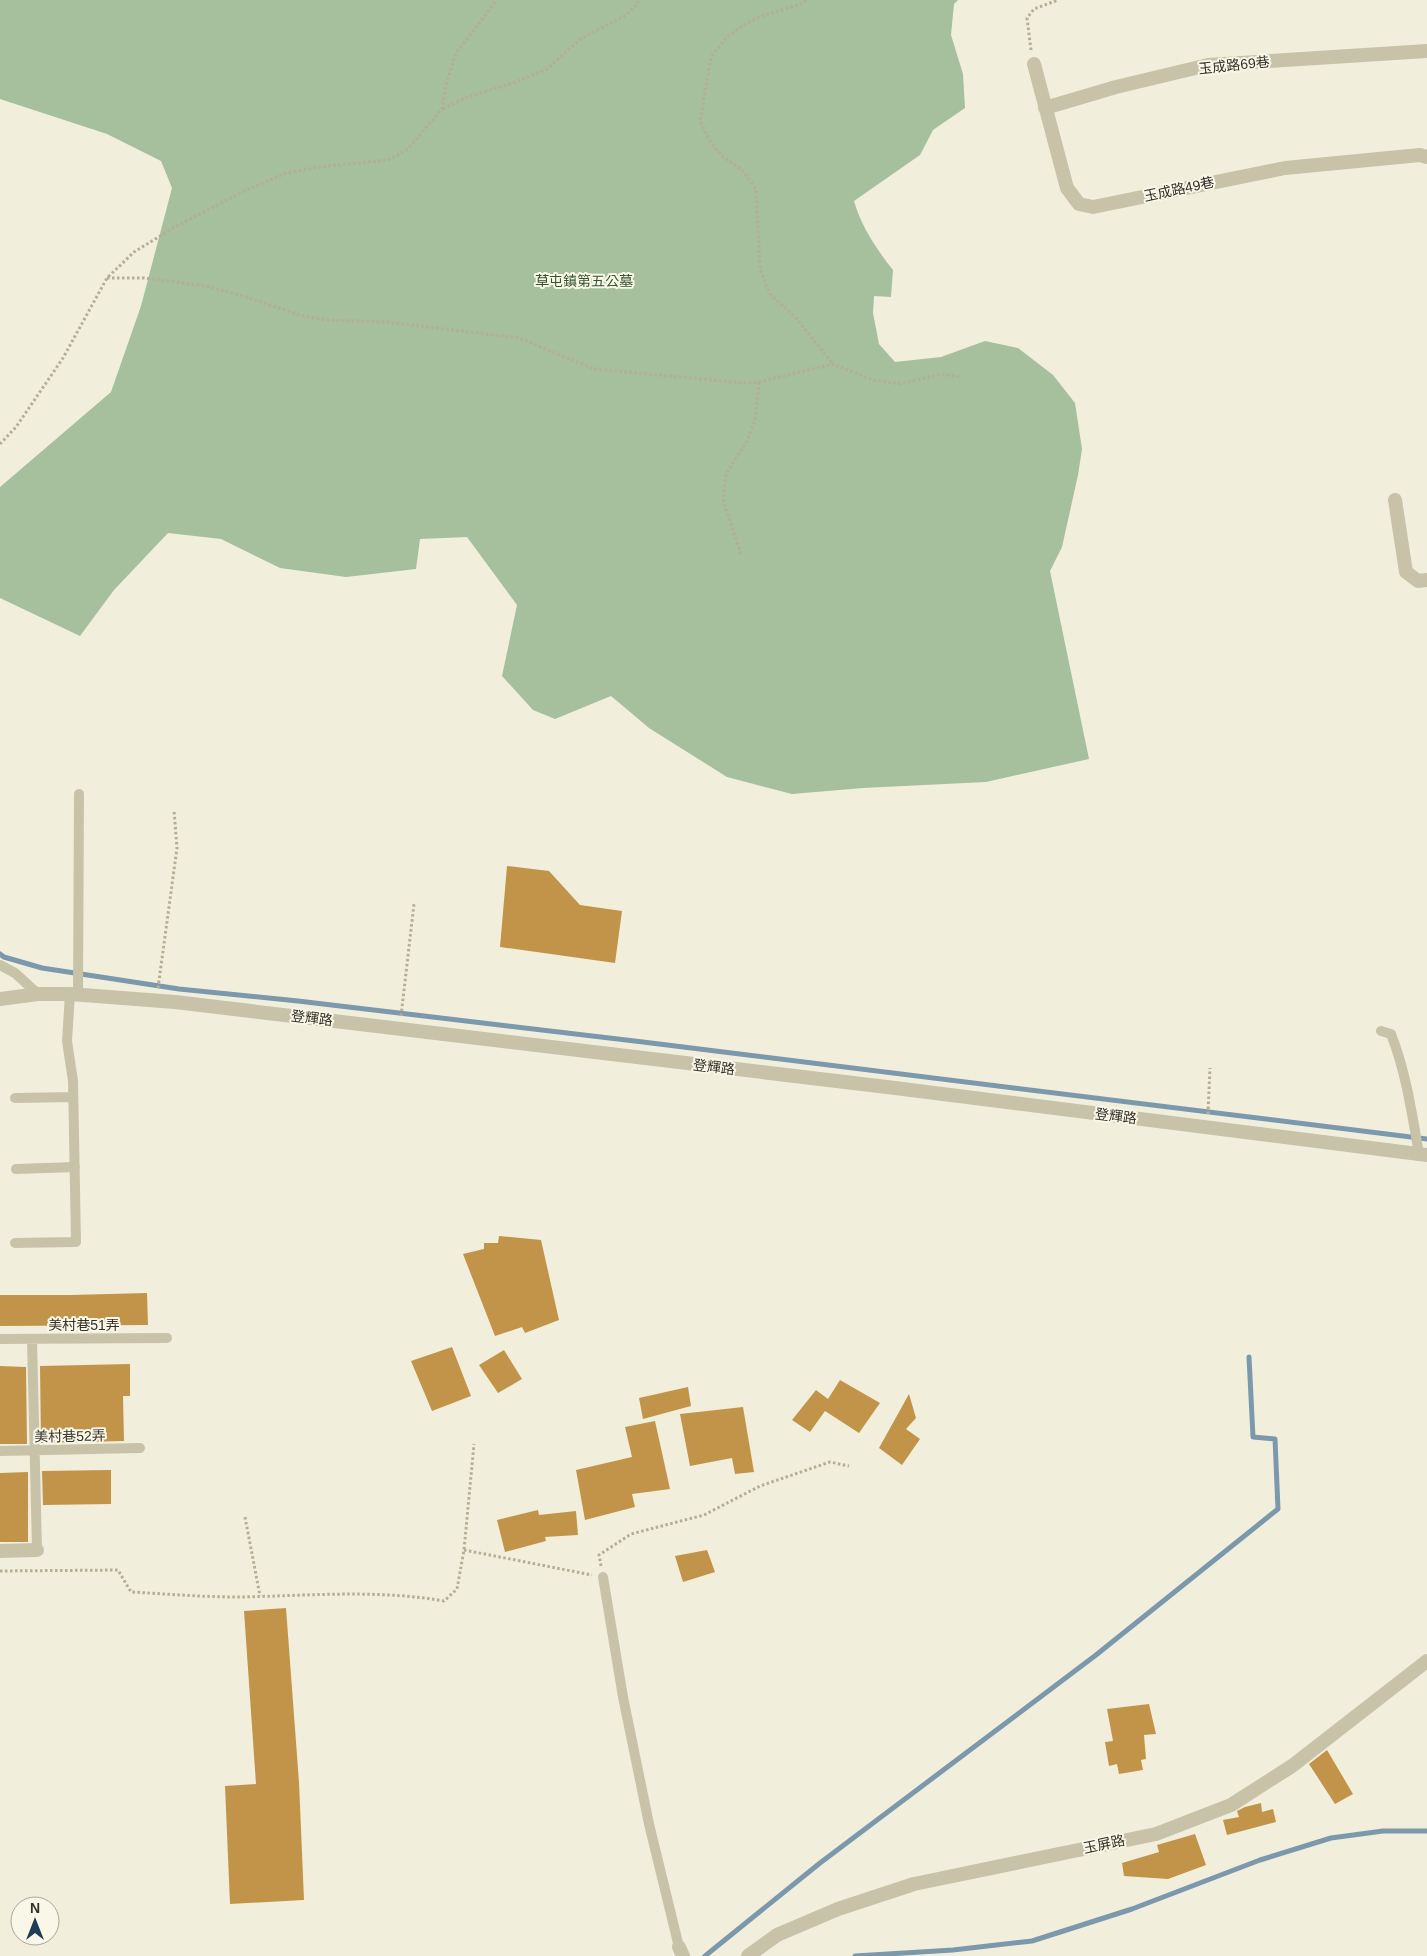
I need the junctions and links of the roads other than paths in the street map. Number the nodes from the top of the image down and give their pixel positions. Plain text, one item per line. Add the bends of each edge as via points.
1 (1427, 51) edge
2 (1034, 64) road end
3 (1046, 108) junction
4 (1427, 157) edge
5 (1395, 500) dead end
6 (1422, 580) edge
7 (79, 794) dead end
8 (0, 965) edge
9 (38, 994) junction
10 (74, 995) junction
11 (0, 999) edge
12 (1381, 1030) dead end
13 (73, 1097) junction
14 (16, 1098) dead end
15 (1423, 1154) edge
16 (74, 1167) junction
17 (16, 1169) dead end
18 (16, 1243) dead end
19 (167, 1338) dead end
20 (0, 1339) edge
21 (32, 1339) junction
22 (140, 1448) dead end
23 (33, 1450) junction
24 (0, 1451) edge
25 (37, 1550) joint
26 (0, 1551) edge
27 (603, 1577) road end
28 (1427, 1661) edge
29 (681, 1952) edge
30 (748, 1956) edge

1 - 3 street, 玉成路69巷 via 1208,65
2 - 3 street, 玉成路49巷
3 - 4 street, 玉成路49巷 via 1067,188 1079,204 1093,207 1285,168 1420,155
5 - 6 street via 1406,572
7 - 10 lane
8 - 9 lane via 16,973
9 - 10 street, 登輝路
9 - 11 street, 登輝路
10 - 13 lane via 67,1041
10 - 15 street, 登輝路 via 156,1000
12 - 15 lane via 1391,1034 1396,1046
13 - 14 lane
13 - 16 lane
16 - 17 lane
16 - 18 lane via 76,1242
19 - 21 lane, 美村巷51弄
20 - 21 lane, 美村巷51弄
21 - 23 lane
22 - 23 lane, 美村巷52弄
23 - 24 lane, 美村巷52弄
23 - 25 lane
25 - 26 street
27 - 29 lane via 649,1824
28 - 30 street, 玉屏路 via 1292,1766 1230,1805 1156,1834 914,1884 838,1909 777,1936

